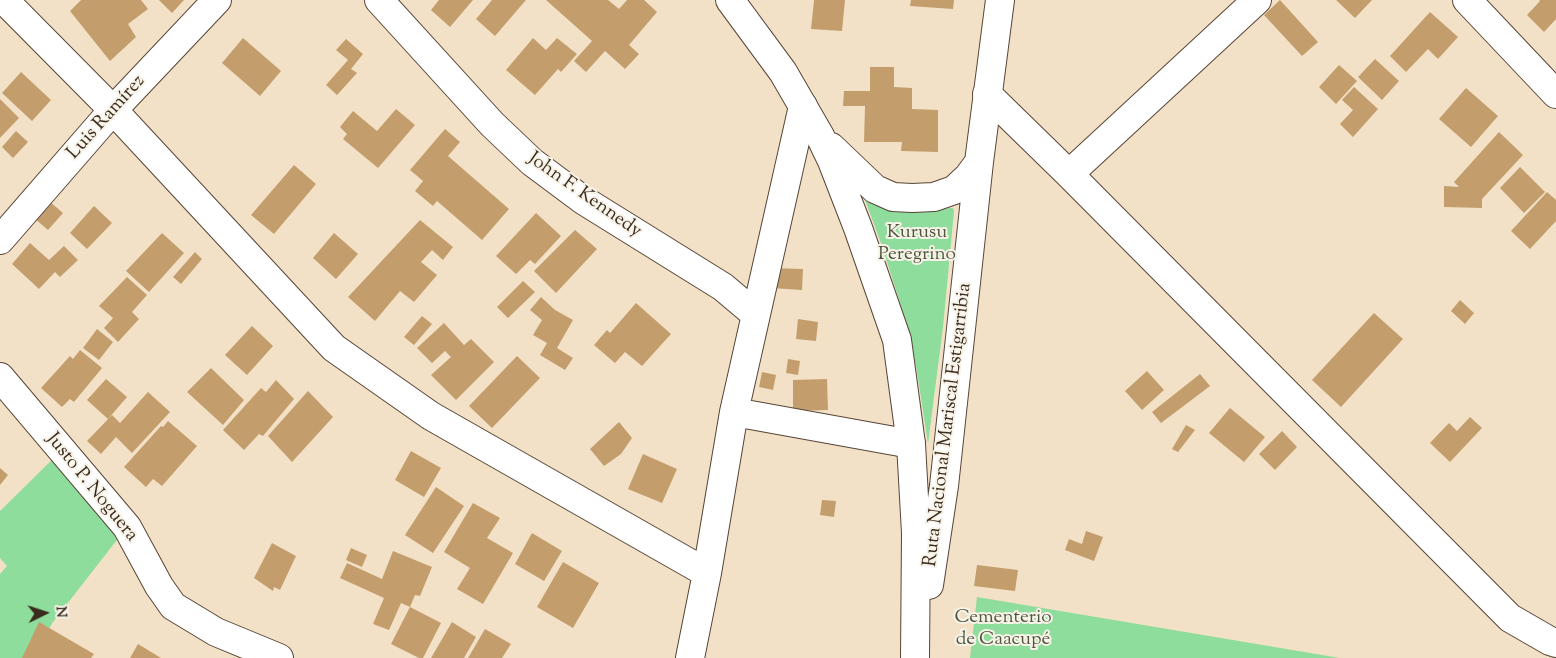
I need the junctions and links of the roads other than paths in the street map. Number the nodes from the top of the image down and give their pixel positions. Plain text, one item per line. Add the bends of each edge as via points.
1 (4, 0) edge
2 (217, 0) edge
3 (379, 0) edge
4 (730, 0) edge
5 (1000, 0) edge
6 (1257, 0) edge
7 (1467, 0) edge
8 (988, 94) junction
9 (1556, 94) edge
10 (803, 106) junction
11 (113, 110) junction
12 (820, 136) junction
13 (979, 162) junction
14 (1069, 174) junction
15 (0, 240) edge
16 (755, 314) junction
17 (0, 377) edge
18 (734, 412) junction
19 (911, 444) junction
20 (707, 573) junction
21 (1556, 642) edge
22 (279, 658) edge
23 (690, 658) edge
24 (916, 658) edge

1 - 11 street
2 - 11 street, Luis Ramírez
3 - 16 street, John F. Kennedy via 492,124 532,162 583,200 723,287
4 - 10 street, Ruta Nacional Mariscal Estigarribia via 783,72
5 - 8 street, Ruta Nacional Mariscal Estigarribia
6 - 14 street
7 - 9 street
8 - 13 street, Ruta Nacional Mariscal Estigarribia
8 - 14 street
10 - 12 street, Ruta Nacional Mariscal Estigarribia
10 - 16 street
11 - 15 street, Luis Ramírez
11 - 20 street via 334,348 431,416
12 - 13 street via 875,189 893,197 934,197 954,190
12 - 19 street, Ruta Nacional Mariscal Estigarribia via 832,160 898,340
13 - 24 street, Ruta Nacional Mariscal Estigarribia via 944,486
14 - 21 street via 1510,618
16 - 18 street
17 - 22 street, Justo P. Noguera via 127,527 173,606 216,632
18 - 19 street
18 - 20 street
19 - 24 street, Ruta Nacional Mariscal Estigarribia via 916,533
20 - 23 street

